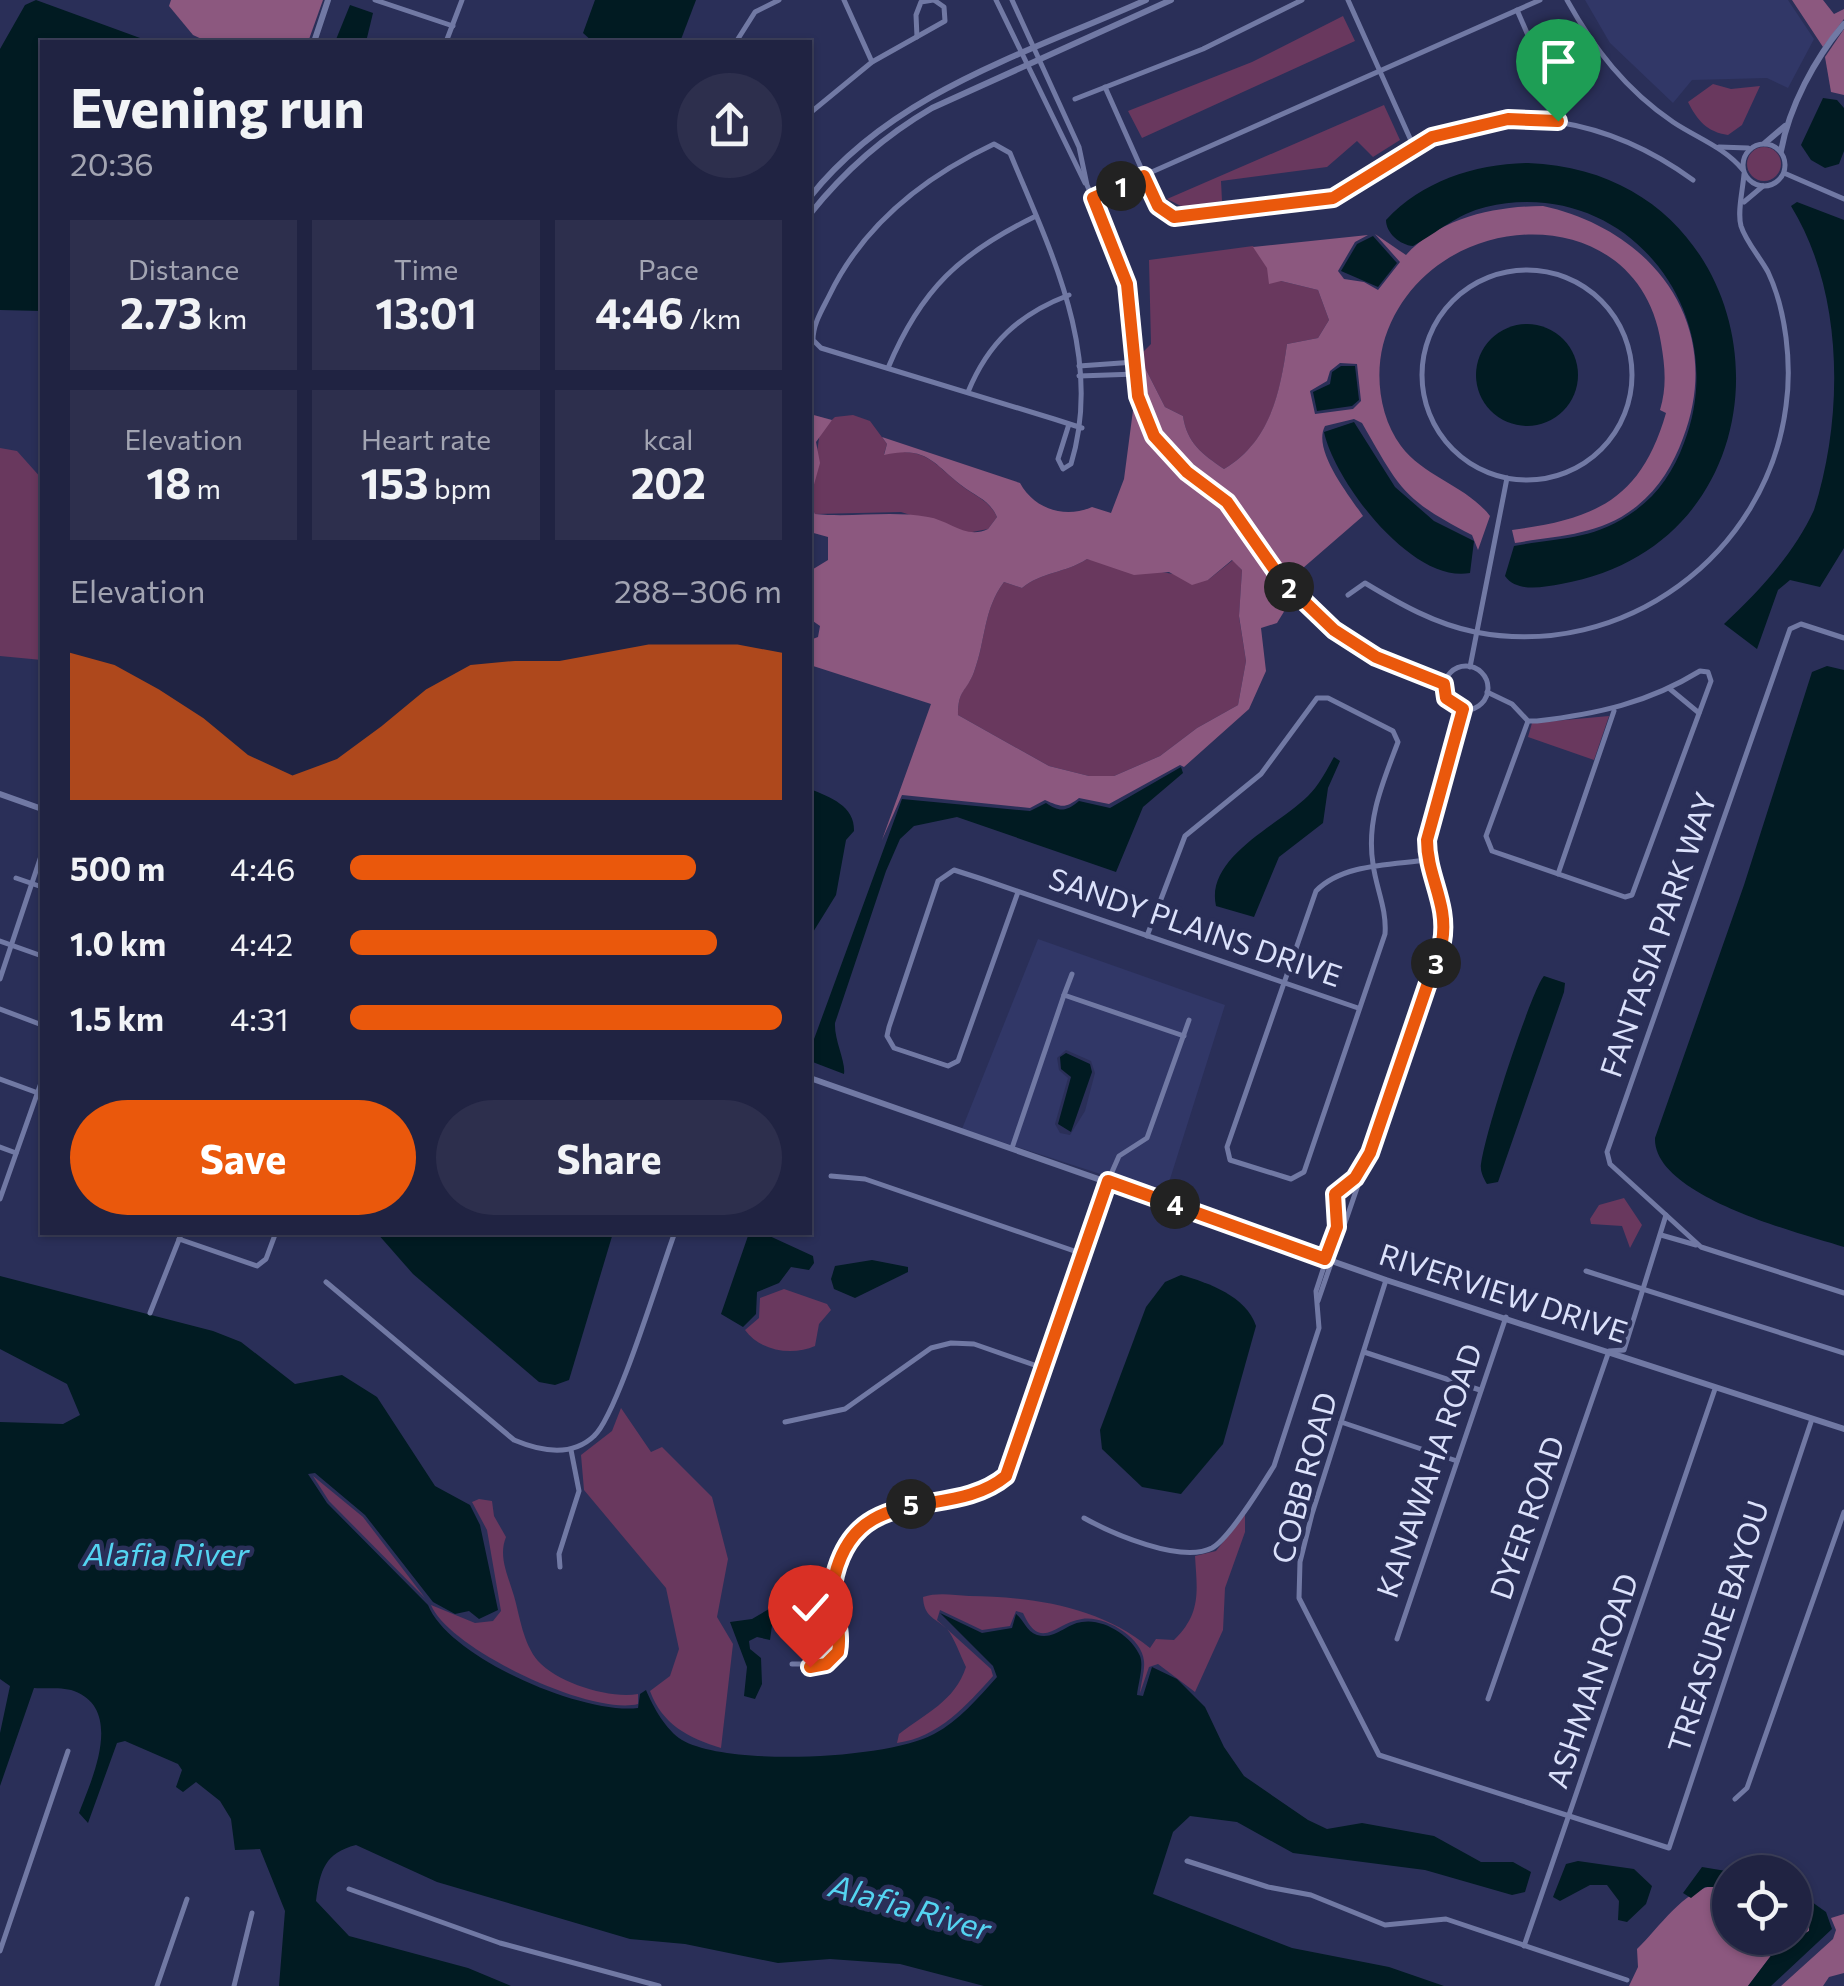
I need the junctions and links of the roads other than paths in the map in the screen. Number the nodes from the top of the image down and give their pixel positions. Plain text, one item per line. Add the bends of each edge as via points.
1 (328, 0) edge
2 (375, 0) edge
3 (462, 0) edge
4 (780, 0) edge
5 (844, 0) edge
6 (933, 0) edge
7 (996, 0) edge
8 (1012, 0) edge
9 (1146, 0) edge
10 (1171, 0) edge
11 (1302, 0) edge
12 (1348, 0) edge
13 (1540, 0) edge
14 (1567, 0) edge
15 (1518, 10) junction
16 (1844, 24) edge
17 (452, 26) junction
18 (917, 37) junction
19 (315, 40) edge
20 (447, 40) edge
21 (737, 40) edge
22 (1035, 50) junction
23 (1022, 55) junction
24 (1039, 58) junction
25 (872, 62) junction
26 (1026, 64) junction
27 (1380, 72) junction
28 (1105, 87) junction
29 (1075, 99) dead end
30 (812, 111) edge
31 (1558, 121) junction
32 (1786, 125) junction
33 (1765, 143) junction
34 (1413, 145) junction
35 (1716, 146) junction
36 (1751, 148) junction
37 (1780, 151) junction
38 (1744, 172) junction
39 (1784, 172) junction
40 (1144, 176) junction
41 (1693, 180) dead end
42 (1087, 185) junction
43 (1763, 186) junction
44 (812, 195) edge
45 (1093, 198) junction
46 (1844, 198) edge
47 (1744, 202) junction
48 (812, 212) edge
49 (1036, 216) junction
50 (1069, 295) junction
51 (1135, 362) junction
52 (1110, 364) junction
53 (1078, 366) junction
54 (888, 368) junction
55 (1111, 374) junction
56 (1136, 374) junction
57 (1079, 376) junction
58 (968, 392) junction
59 (1069, 424) junction
60 (1082, 428) junction
61 (1507, 478) junction
62 (1348, 596) dead end
63 (1476, 632) junction
64 (1844, 638) edge
65 (1470, 667) junction
66 (1444, 684) junction
67 (1670, 690) junction
68 (1487, 692) junction
69 (1463, 709) junction
70 (1614, 710) junction
71 (1699, 713) junction
72 (1528, 721) junction
73 (0, 794) edge
74 (40, 808) edge
75 (40, 860) edge
76 (1427, 860) junction
77 (1373, 867) junction
78 (1558, 874) junction
79 (16, 878) dead end
80 (33, 884) junction
81 (40, 886) edge
82 (1018, 892) junction
83 (1147, 936) junction
84 (0, 941) edge
85 (11, 946) junction
86 (40, 955) edge
87 (1072, 974) dead end
88 (0, 979) edge
89 (1284, 982) junction
90 (1064, 995) junction
91 (1358, 1008) junction
92 (0, 1009) edge
93 (1189, 1020) dead end
94 (40, 1023) edge
95 (1184, 1036) junction
96 (0, 1079) edge
97 (812, 1079) edge
98 (40, 1086) edge
99 (38, 1093) junction
100 (0, 1147) edge
101 (1012, 1148) junction
102 (16, 1153) junction
103 (1370, 1153) junction
104 (831, 1176) dead end
105 (1108, 1181) junction
106 (1342, 1188) junction
107 (1356, 1197) junction
108 (0, 1200) edge
109 (1666, 1216) junction
110 (1661, 1234) junction
111 (275, 1235) edge
112 (674, 1235) edge
113 (180, 1236) edge
114 (1702, 1247) junction
115 (1083, 1254) junction
116 (1329, 1260) junction
117 (1586, 1271) dead end
118 (1386, 1280) junction
119 (326, 1282) dead end
120 (1644, 1290) junction
121 (1844, 1294) edge
122 (150, 1313) dead end
123 (1506, 1317) junction
124 (1364, 1352) junction
125 (1609, 1352) junction
126 (1844, 1354) edge
127 (1042, 1368) junction
128 (1481, 1390) junction
129 (1715, 1390) junction
130 (1812, 1419) junction
131 (785, 1422) dead end
132 (1341, 1422) junction
133 (1844, 1429) edge
134 (571, 1450) junction
135 (1457, 1461) junction
136 (1844, 1512) edge
137 (1084, 1518) dead end
138 (560, 1567) dead end
139 (1397, 1639) dead end
140 (792, 1664) dead end
141 (1488, 1700) dead end
142 (68, 1751) dead end
143 (1735, 1799) dead end
144 (1572, 1814) junction
145 (1187, 1861) dead end
146 (349, 1889) dead end
147 (187, 1899) dead end
148 (252, 1913) dead end
149 (1524, 1946) junction
150 (0, 1951) edge
151 (1626, 1980) dead end
152 (157, 1986) edge
153 (234, 1986) edge
154 (658, 1986) edge

1 - 19 street
2 - 17 street
3 - 17 street
4 - 21 street via 755,12
5 - 25 street
6 - 18 street via 921,2
6 - 18 street via 944,8 945,20
7 - 23 street
8 - 22 street
9 - 22 street
10 - 24 street
11 - 28 street
12 - 27 street
13 - 15 street
14 - 35 street via 1620,78 1664,116
15 - 27 street
15 - 31 street via 1558,104
16 - 32 street
17 - 20 street
18 - 25 street
22 - 23 street
22 - 24 street
23 - 26 street
23 - 44 street via 892,119
24 - 26 street
24 - 42 street via 1078,147
25 - 30 street
26 - 42 street
26 - 48 street via 898,128
27 - 34 street
27 - 40 street
28 - 29 street
28 - 40 street
31 - 34 street via 1471,125
31 - 41 street via 1630,141
32 - 33 street
32 - 37 street
33 - 36 street
33 - 37 street
34 - 40 street via 1333,198 1185,218 1158,206
35 - 36 street
35 - 38 street
36 - 38 street
37 - 39 street
38 - 43 street
38 - 47 street
39 - 43 street
39 - 46 street
40 - 45 street
42 - 45 street
43 - 47 street
45 - 51 street via 1127,284
47 - 63 street via 1740,226 1769,274 1788,365 1778,446 1751,509 1696,574 1621,620 1554,636
49 - 50 street
49 - 54 street via 956,264 926,295
49 - 54 street via 1010,153 994,144 927,181 880,222 846,265 812,333 821,348
50 - 53 street
50 - 58 street via 1003,334
51 - 52 street
51 - 56 street
52 - 53 street
52 - 55 street
53 - 57 street
54 - 58 street
55 - 56 street
55 - 57 street
56 - 66 street via 1154,436 1227,502 1305,605 1376,657
57 - 60 street
58 - 59 street
59 - 60 street
59 - 60 street via 1058,459 1063,468 1071,464
61 - 61 street via 1553,476 1584,464 1610,440 1628,402 1632,368 1614,318 1587,288 1552,272 1502,273 1466,292 1438,320 1424,356 1422,388 1440,433 1470,464
61 - 63 street
62 - 63 street via 1365,583 1409,609
63 - 65 street
64 - 109 street, FANTASIA PARK WAY via 1802,624 1790,629 1607,1152 1610,1164
65 - 66 street via 1451,672
65 - 68 street via 1482,673
66 - 69 street via 1446,698
67 - 70 street
67 - 71 street
67 - 71 street via 1708,672
68 - 69 street via 1481,704
68 - 72 street
69 - 76 street via 1430,821
70 - 72 street
70 - 78 street
71 - 78 street via 1636,891 1625,897
72 - 78 street via 1486,836 1492,852
73 - 74 street
75 - 80 street
76 - 77 street
76 - 103 street via 1445,908 1442,942
77 - 83 street via 1373,815 1398,742 1393,731 1317,698 1261,774 1185,836
77 - 89 street via 1334,876 1316,891
77 - 91 street via 1386,922
79 - 80 street
80 - 81 street
80 - 85 street
82 - 82 street, SANDY PLAINS DRIVE via 958,1060 948,1066 894,1048 889,1027 938,880 954,870
82 - 83 street, SANDY PLAINS DRIVE
83 - 89 street, SANDY PLAINS DRIVE
84 - 85 street
85 - 86 street
85 - 88 street
87 - 90 street
89 - 91 street, SANDY PLAINS DRIVE
89 - 91 street via 1227,1146 1230,1160 1292,1178 1304,1172
90 - 95 street
90 - 101 street
92 - 94 street
93 - 95 street
95 - 105 street via 1147,1138 1119,1156
96 - 99 street
97 - 101 street, RIVERVIEW DRIVE
98 - 99 street
99 - 102 street
100 - 102 street
101 - 105 street, RIVERVIEW DRIVE
102 - 108 street
103 - 106 street
103 - 107 street
104 - 115 street via 865,1179
105 - 115 street
105 - 116 street, RIVERVIEW DRIVE
106 - 107 street
106 - 116 street via 1333,1202 1337,1227
107 - 116 street
109 - 110 street
109 - 114 street
110 - 114 street
110 - 120 street
111 - 113 street via 257,1266
112 - 134 street via 612,1406 596,1436
113 - 122 street
114 - 121 street
115 - 127 street
116 - 118 street, RIVERVIEW DRIVE
116 - 137 street via 1319,1328 1274,1466 1213,1547 1191,1553 1118,1537
117 - 120 street
118 - 123 street, RIVERVIEW DRIVE
118 - 124 street, COBB ROAD
119 - 134 street via 514,1440 539,1451
120 - 125 street via 1624,1350
120 - 126 street
123 - 125 street, RIVERVIEW DRIVE
123 - 128 street, KANAWAHA ROAD
124 - 128 street
124 - 132 street, COBB ROAD
125 - 129 street, RIVERVIEW DRIVE
125 - 141 street, DYER ROAD
127 - 131 street via 974,1344 950,1343 930,1348 845,1409
127 - 140 street via 1006,1476 987,1492 903,1506 876,1517 852,1538 836,1570 838,1652 826,1664
128 - 135 street, KANAWAHA ROAD
129 - 130 street, RIVERVIEW DRIVE
129 - 144 street, ASHMAN ROAD
130 - 133 street, RIVERVIEW DRIVE
130 - 144 street, TREASURE BAYOU via 1669,1848
132 - 135 street
132 - 144 street, COBB ROAD via 1300,1562 1299,1598 1368,1736 1380,1755
134 - 138 street via 579,1491
135 - 139 street, KANAWAHA ROAD
136 - 143 street via 1748,1788
142 - 150 street
144 - 149 street, ASHMAN ROAD
145 - 149 street via 1310,1895 1384,1925 1446,1920
146 - 154 street via 500,1943
147 - 152 street
148 - 153 street
149 - 151 street

